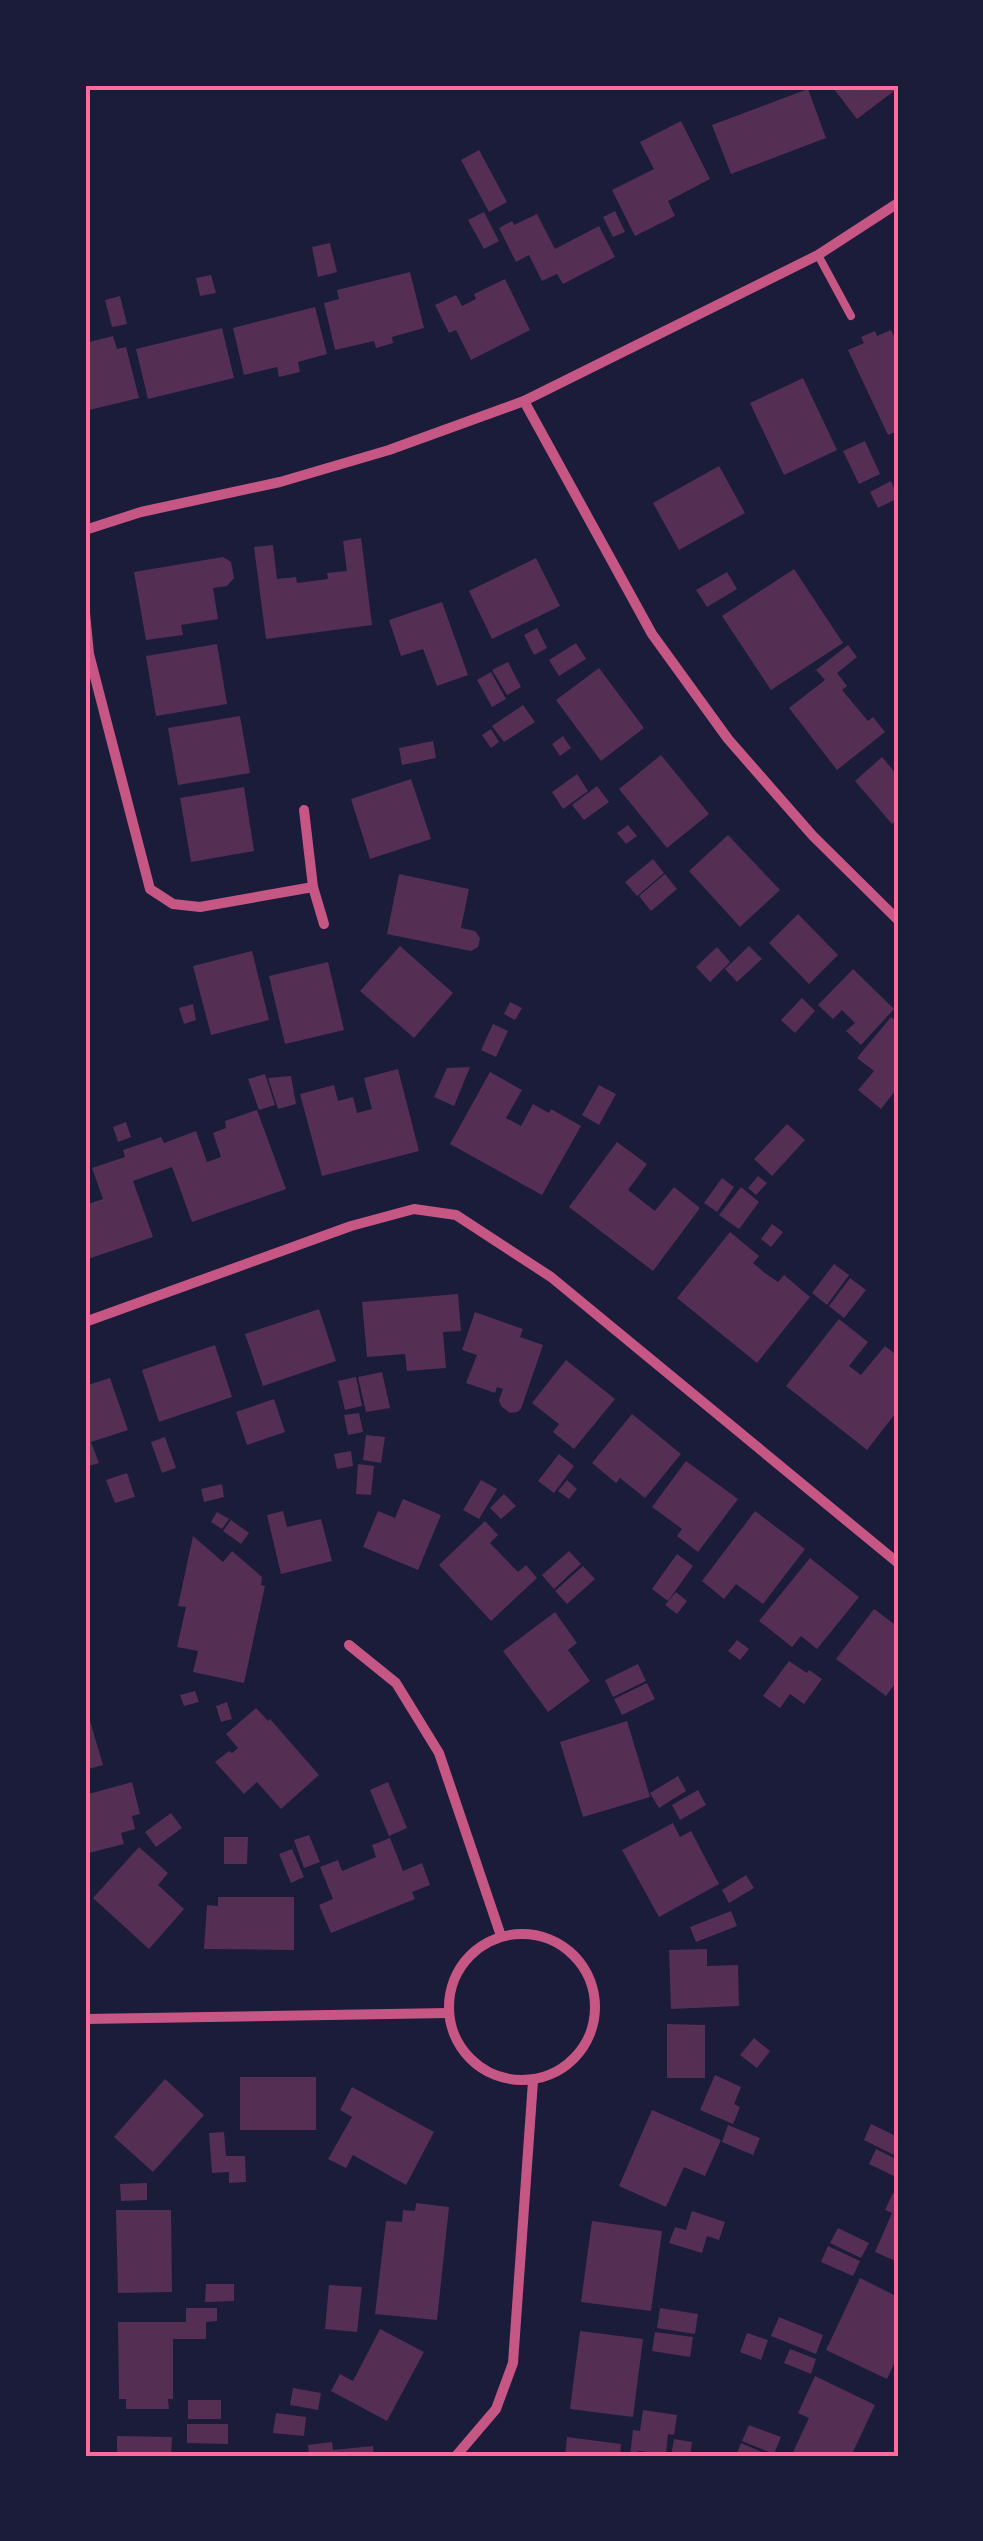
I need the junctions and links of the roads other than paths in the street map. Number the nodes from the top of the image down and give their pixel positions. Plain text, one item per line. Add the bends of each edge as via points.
1 (898, 203) edge
2 (818, 254) junction
3 (851, 316) dead end
4 (524, 400) junction
5 (85, 530) edge
6 (85, 612) edge
7 (304, 810) dead end
8 (313, 888) junction
9 (898, 920) edge
10 (324, 924) dead end
11 (85, 1322) edge
12 (898, 1563) edge
13 (349, 1646) dead end
14 (501, 1936) junction
15 (449, 2013) junction
16 (85, 2019) edge
17 (533, 2081) junction
18 (456, 2456) edge

1 - 2 street
2 - 3 lane
2 - 4 street
4 - 5 street via 389,450
4 - 9 street via 652,634 728,739
6 - 8 street via 150,889 173,904 200,907
7 - 8 street
8 - 10 street
11 - 12 street via 351,1226 414,1209 456,1215 551,1277
13 - 14 street via 396,1683 439,1753
14 - 15 street via 482,1945 456,1974
14 - 17 street via 525,1933 570,1950 594,1991 589,2039 566,2066
15 - 16 street
15 - 17 street via 467,2057 486,2072
17 - 18 street via 513,2363 496,2409

